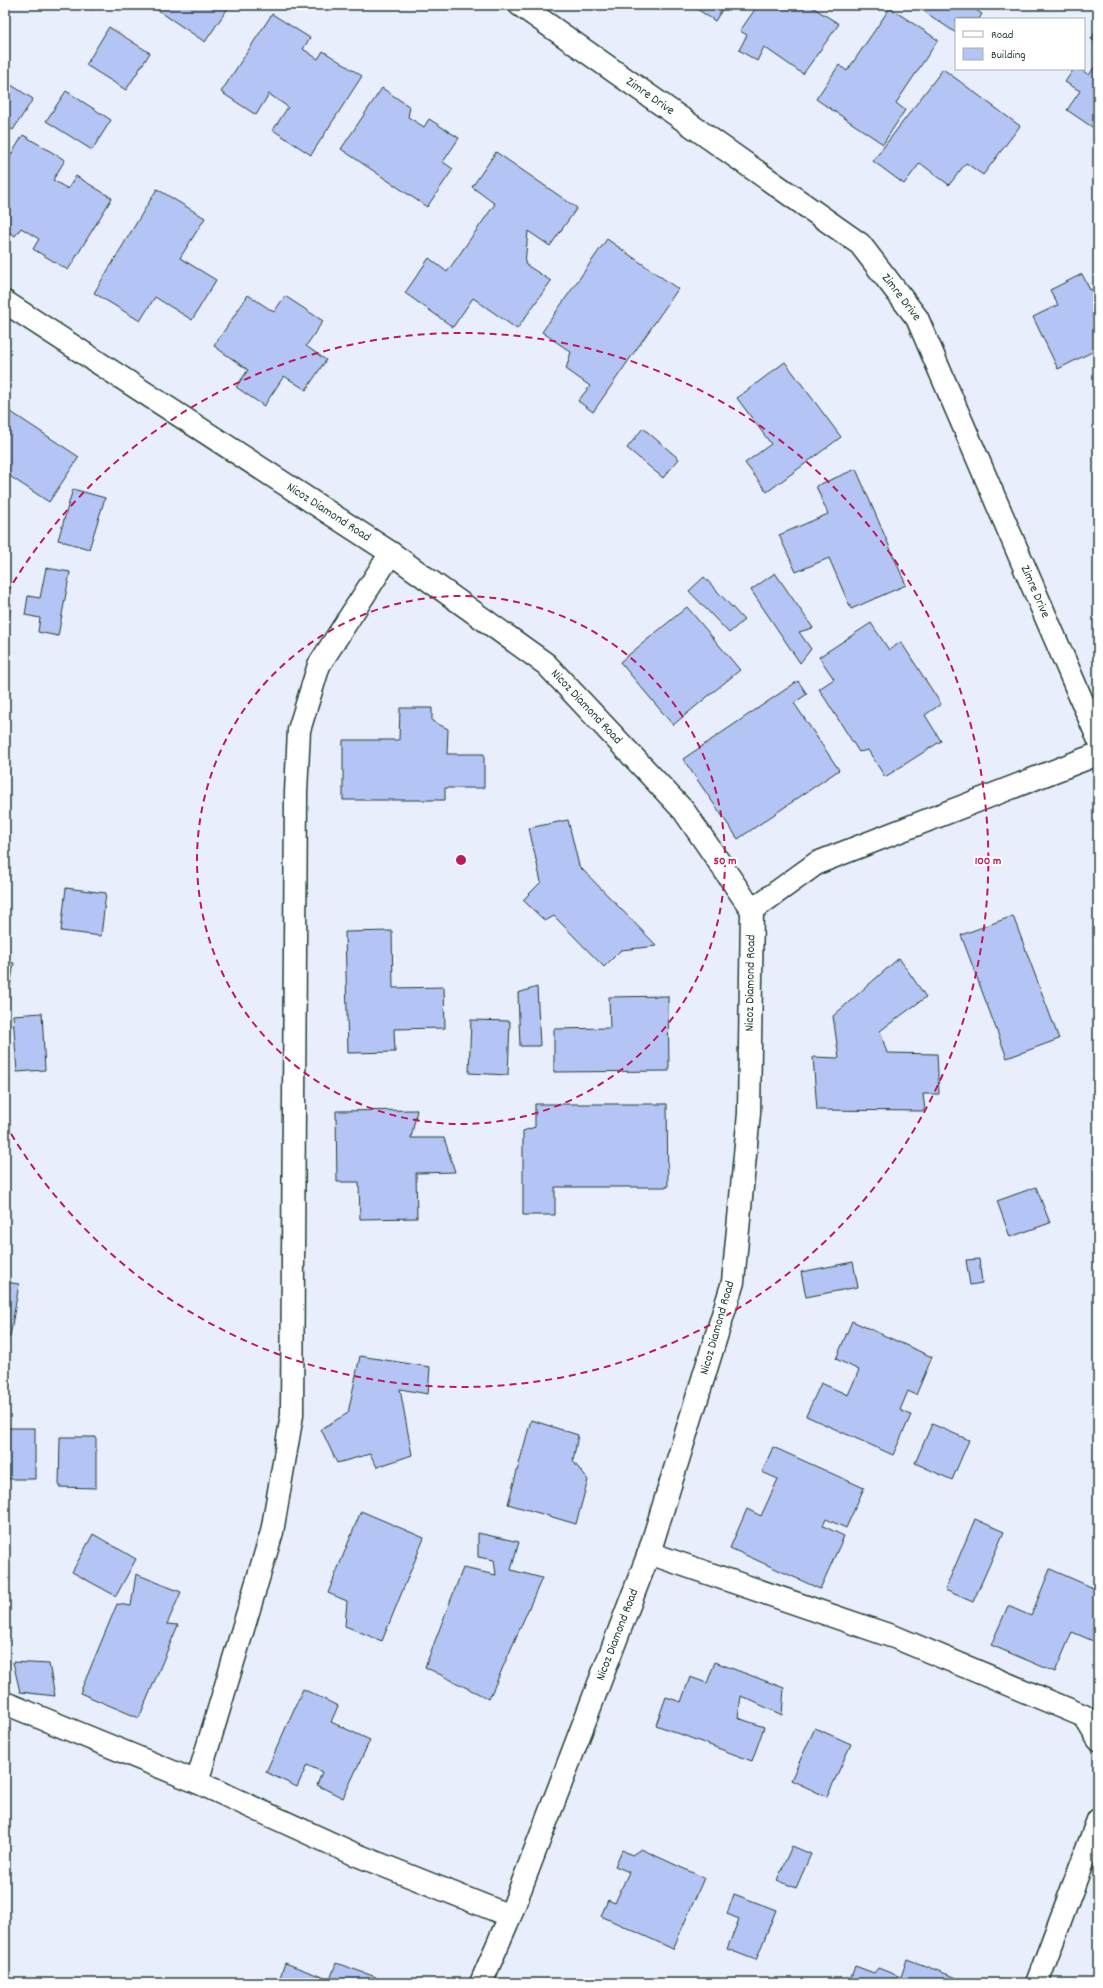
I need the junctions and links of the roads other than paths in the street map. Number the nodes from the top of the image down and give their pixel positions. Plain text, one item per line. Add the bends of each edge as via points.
1 (520, 5) edge
2 (5, 302) edge
3 (390, 553) junction
4 (1098, 738) edge
5 (1098, 754) edge
6 (752, 910) junction
7 (649, 1554) junction
8 (5, 1703) edge
9 (1098, 1739) edge
10 (197, 1782) junction
11 (1098, 1820) edge
12 (510, 1916) junction
13 (481, 1983) edge
14 (1037, 1983) edge

1 - 4 street, Zimre Drive via 860,244 917,318
2 - 3 street, Nicoz Diamond Road
3 - 6 street, Nicoz Diamond Road via 546,664 684,811
3 - 10 street via 319,665 299,730 296,792 292,1415 272,1532
5 - 6 street via 817,864
6 - 7 street, Nicoz Diamond Road via 749,1112 733,1282
7 - 9 street via 912,1644 1084,1716
7 - 12 street, Nicoz Diamond Road
8 - 10 street
10 - 12 street via 352,1854
11 - 14 street
12 - 13 street, Nicoz Diamond Road

